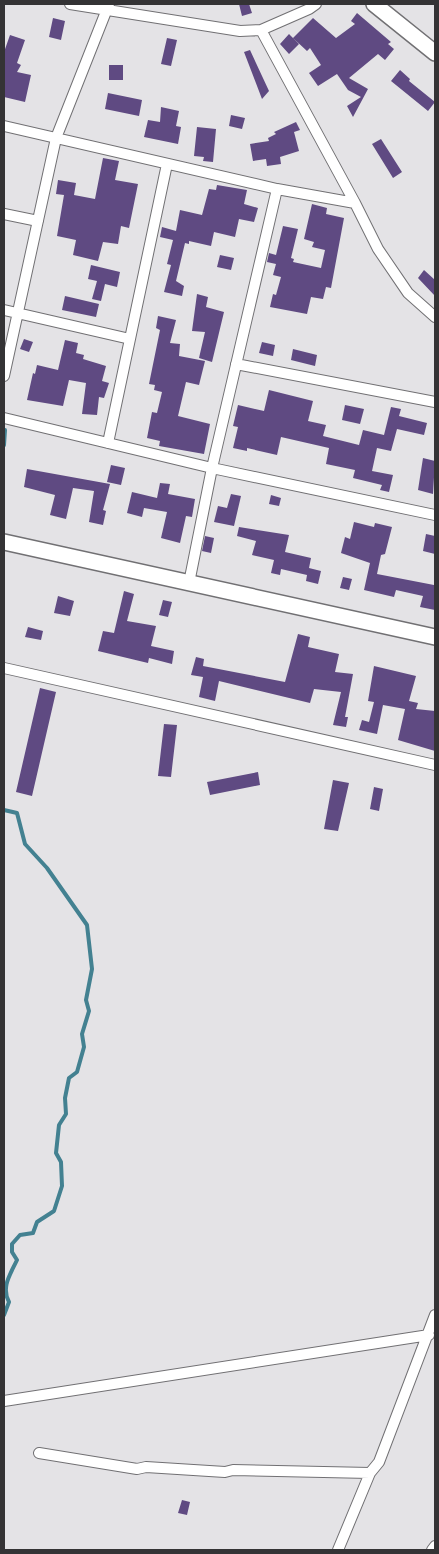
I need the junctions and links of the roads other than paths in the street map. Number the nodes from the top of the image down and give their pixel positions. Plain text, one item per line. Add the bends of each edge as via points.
1 (70, 4) edge
2 (316, 4) edge
3 (374, 4) edge
4 (107, 7) edge
5 (261, 30) junction
6 (435, 53) edge
7 (4, 126) edge
8 (56, 138) junction
9 (167, 164) junction
10 (277, 189) junction
11 (355, 203) junction
12 (4, 214) edge
13 (38, 221) junction
14 (4, 310) edge
15 (18, 313) junction
16 (435, 317) edge
17 (130, 339) junction
18 (236, 364) junction
19 (4, 376) edge
20 (435, 402) edge
21 (4, 418) edge
22 (108, 443) junction
23 (212, 468) junction
24 (435, 515) edge
25 (4, 542) edge
26 (189, 583) junction
27 (435, 637) edge
28 (4, 668) edge
29 (435, 765) edge
30 (435, 1315) edge
31 (432, 1338) edge
32 (4, 1401) edge
33 (39, 1454) dead end
34 (370, 1473) junction
35 (435, 1546) edge
36 (338, 1550) edge
37 (432, 1550) edge

1 - 4 street
2 - 5 street
3 - 6 street
4 - 5 street via 240,30
4 - 8 street
5 - 11 street
7 - 8 street
8 - 9 street
8 - 13 street
9 - 10 street
9 - 17 street
10 - 11 street
10 - 18 street
11 - 16 street via 378,249 408,293
12 - 13 street
13 - 15 street
14 - 15 street
15 - 17 street
15 - 19 street
17 - 22 street
18 - 20 street
18 - 23 street
21 - 22 street
22 - 23 street
23 - 24 street
23 - 26 street
25 - 26 street
26 - 27 street
28 - 29 street
30 - 31 street
31 - 32 street
31 - 34 street via 378,1462
33 - 34 street via 137,1469
34 - 36 street
35 - 37 street

